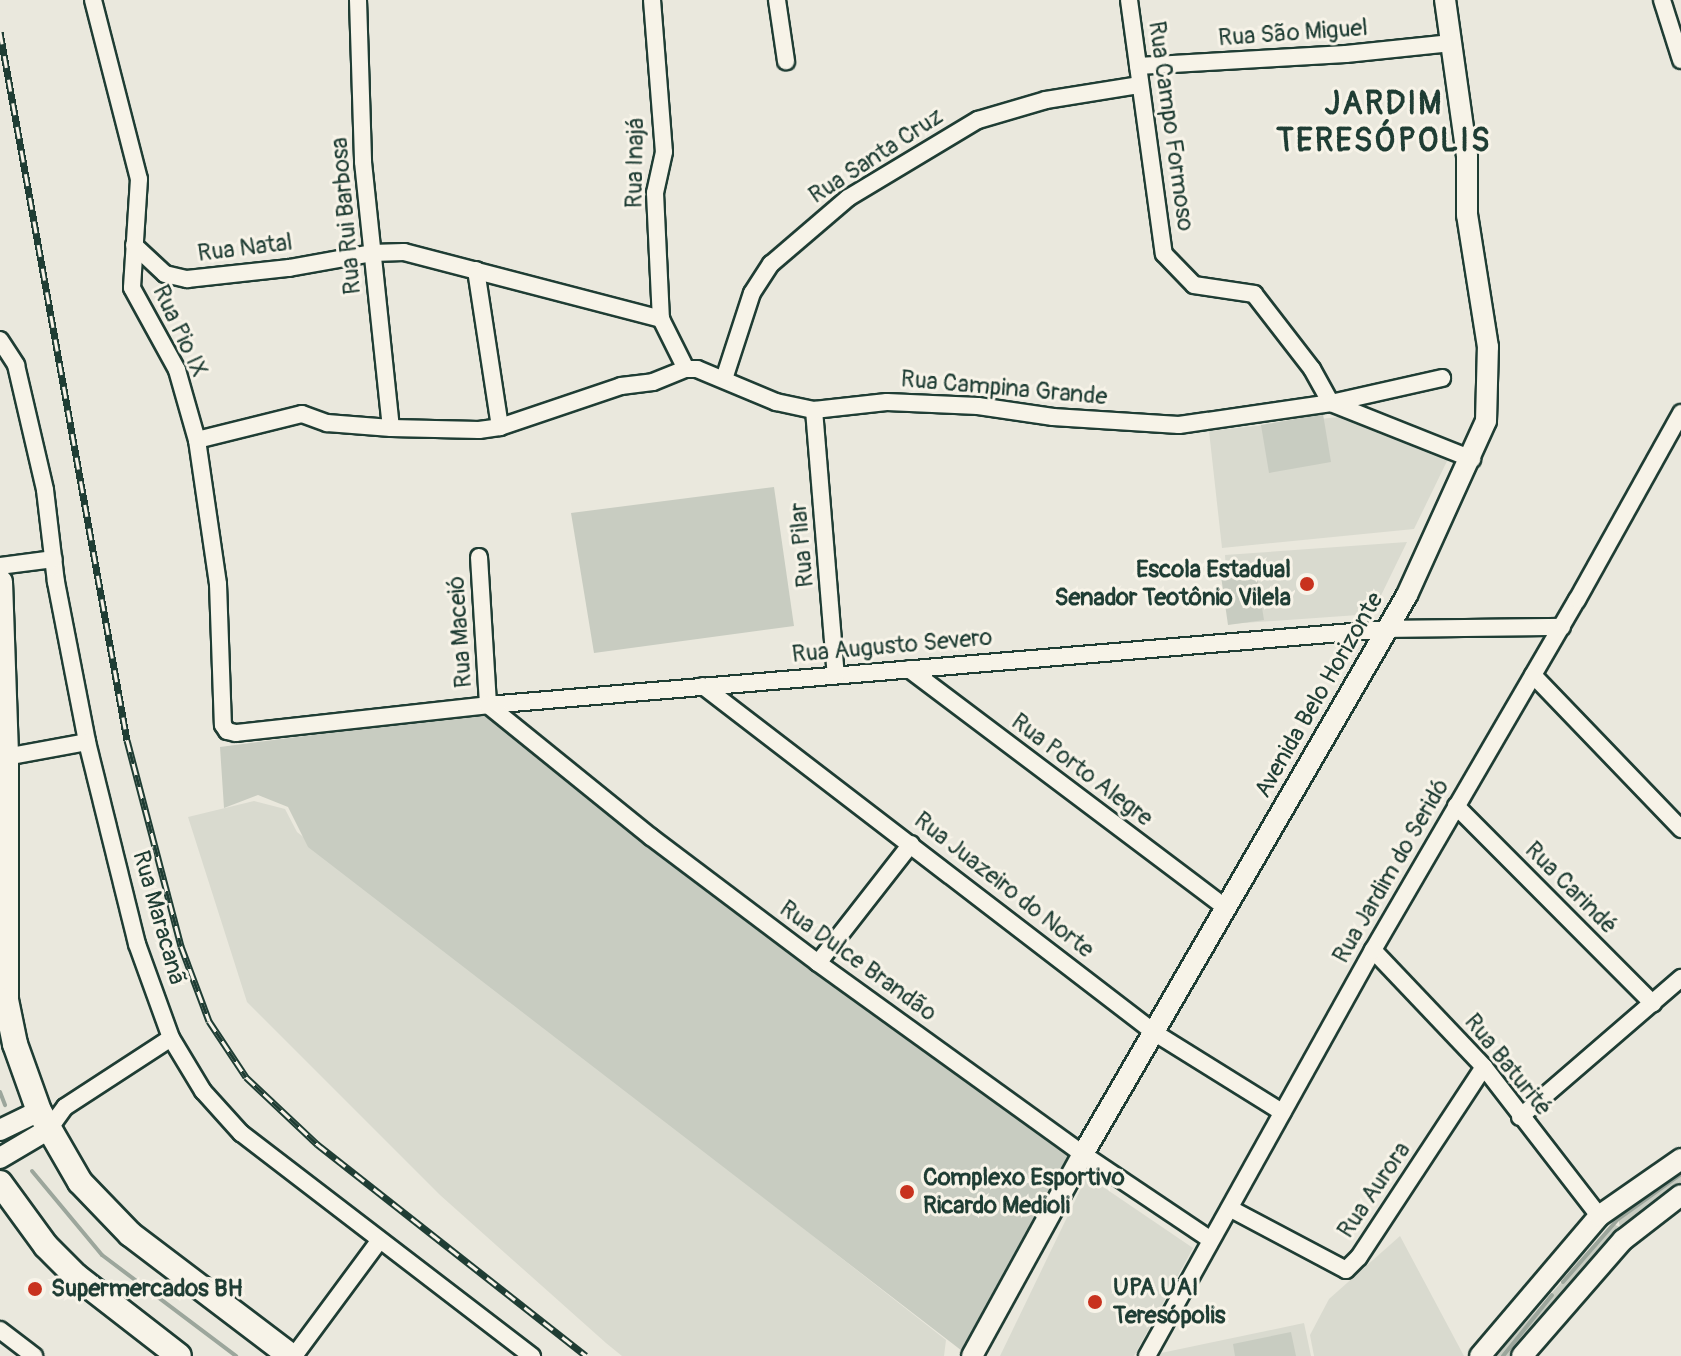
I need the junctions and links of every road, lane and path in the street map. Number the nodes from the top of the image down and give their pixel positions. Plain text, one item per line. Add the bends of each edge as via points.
1 (93, 0) edge
2 (358, 0) edge
3 (652, 0) edge
4 (777, 0) edge
5 (1129, 0) edge
6 (1445, 0) edge
7 (1662, 0) edge
8 (1451, 43) junction
9 (1681, 60) edge
10 (786, 61) dead end
11 (1138, 66) junction
12 (1140, 85) junction
13 (134, 245) junction
14 (372, 253) junction
15 (476, 270) junction
16 (661, 319) junction
17 (0, 340) edge
18 (686, 369) junction
19 (1442, 378) dead end
20 (724, 379) junction
21 (1331, 403) junction
22 (814, 410) junction
23 (1680, 416) edge
24 (500, 427) junction
25 (391, 428) junction
26 (197, 440) junction
27 (1472, 459) junction
28 (479, 557) dead end
29 (54, 559) junction
30 (0, 566) edge
31 (0, 582) edge
32 (1562, 627) junction
33 (1388, 629) junction
34 (909, 669) junction
35 (836, 675) junction
36 (1533, 675) junction
37 (703, 686) junction
38 (488, 705) junction
39 (227, 731) joint
40 (87, 742) junction
41 (6, 757) junction
42 (1456, 806) junction
43 (1681, 829) edge
44 (911, 844) junction
45 (1227, 909) junction
46 (1373, 950) junction
47 (818, 963) junction
48 (1681, 978) edge
49 (1653, 1004) junction
50 (1155, 1033) junction
51 (171, 1038) junction
52 (1484, 1067) junction
53 (1282, 1112) junction
54 (1520, 1117) junction
55 (44, 1120) junction
56 (0, 1130) edge
57 (1083, 1154) junction
58 (0, 1158) edge
59 (1681, 1159) edge
60 (0, 1183) edge
61 (1681, 1195) edge
62 (1231, 1209) junction
63 (1599, 1216) junction
64 (1211, 1240) junction
65 (379, 1241) junction
66 (0, 1330) edge
67 (34, 1356) edge
68 (179, 1356) edge
69 (292, 1356) edge
70 (532, 1356) edge
71 (972, 1356) edge
72 (1147, 1356) edge
73 (1480, 1356) edge
74 (1522, 1356) edge

1 - 13 street, Rua Pio IX via 139,179
2 - 14 street, Rua Rui Barbosa
3 - 16 street, Rua Inajá via 664,152 655,193
4 - 10 street
5 - 11 street, Rua Campo Formoso
6 - 8 street, Avenida Belo Horizonte
7 - 9 street
8 - 11 street, Rua São Miguel
8 - 27 street, Avenida Belo Horizonte via 1467,156 1467,215 1488,347 1486,421
11 - 12 street, Rua Campo Formoso
12 - 20 street, Rua Santa Cruz via 1046,100 978,120 848,198 771,264 752,293
12 - 21 street, Rua Campo Formoso via 1164,254 1194,285 1254,294 1312,369
13 - 14 street, Rua Natal via 165,274 187,279
13 - 26 street, Rua Pio IX via 132,288 177,370
14 - 15 street, Rua Natal via 404,252
14 - 25 street, Rua Rui Barbosa
15 - 16 street, Rua Natal
15 - 24 street
16 - 18 street, Rua Inajá
17 - 29 street, Rua Maracanã via 16,365 45,490
18 - 20 street, Rua Campina Grande
18 - 24 street
19 - 21 street, Rua Campina Grande
20 - 22 street, Rua Campina Grande via 776,402
21 - 22 street, Rua Campina Grande via 1179,425 902,403
21 - 27 street
22 - 35 street, Rua Pilar
23 - 32 street, Rua Jardim do Seridó
24 - 25 street
25 - 26 street via 327,423 302,414
26 - 39 street, Rua Pio IX via 218,584
27 - 33 street, Avenida Belo Horizonte
28 - 38 street, Rua Maceió
29 - 30 street
29 - 40 street, Rua Maracanã
31 - 41 main road
32 - 33 street, Rua Augusto Severo
32 - 36 street, Rua Jardim do Seridó
33 - 34 street, Rua Augusto Severo
33 - 45 street, Avenida Belo Horizonte
34 - 35 street, Rua Augusto Severo
34 - 45 street, Rua Porto Alegre
35 - 37 street, Rua Augusto Severo
36 - 42 street, Rua Jardim do Seridó
36 - 43 street
37 - 38 street, Rua Augusto Severo
37 - 44 street, Rua Juazeiro do Norte
38 - 39 street, Rua Augusto Severo
38 - 47 street, Rua Dulce Brandão
40 - 41 street
40 - 51 street, Rua Maracanã via 137,944
41 - 55 main road via 6,1000 15,1044
42 - 46 street, Rua Jardim do Seridó
42 - 49 street, Rua Carindé
44 - 47 street
44 - 50 street, Rua Juazeiro do Norte
45 - 50 street, Avenida Belo Horizonte
46 - 52 street, Rua Baturité
46 - 53 street, Rua Jardim do Seridó
47 - 57 street, Rua Dulce Brandão
48 - 49 street
49 - 54 street
50 - 53 street, Rua Juazeiro do Norte
50 - 57 street, Avenida Belo Horizonte
51 - 55 street
51 - 65 street, Rua Maracanã via 203,1091 241,1133
52 - 54 street, Rua Baturité
52 - 62 street, Rua Aurora via 1346,1270
53 - 62 street, Rua Jardim do Seridó
54 - 63 street, Rua Baturité
55 - 56 street
55 - 58 street
55 - 69 main road via 80,1182 130,1234
57 - 64 street, Rua Dulce Brandão
57 - 71 street, Avenida Belo Horizonte
59 - 63 street
60 - 68 main road via 46,1246 76,1276
61 - 74 street via 1623,1240
62 - 64 street, Rua Jardim do Seridó
63 - 73 street
64 - 72 street, Rua Jardim do Seridó
65 - 69 street
65 - 70 street, Rua Maracanã
66 - 67 street

